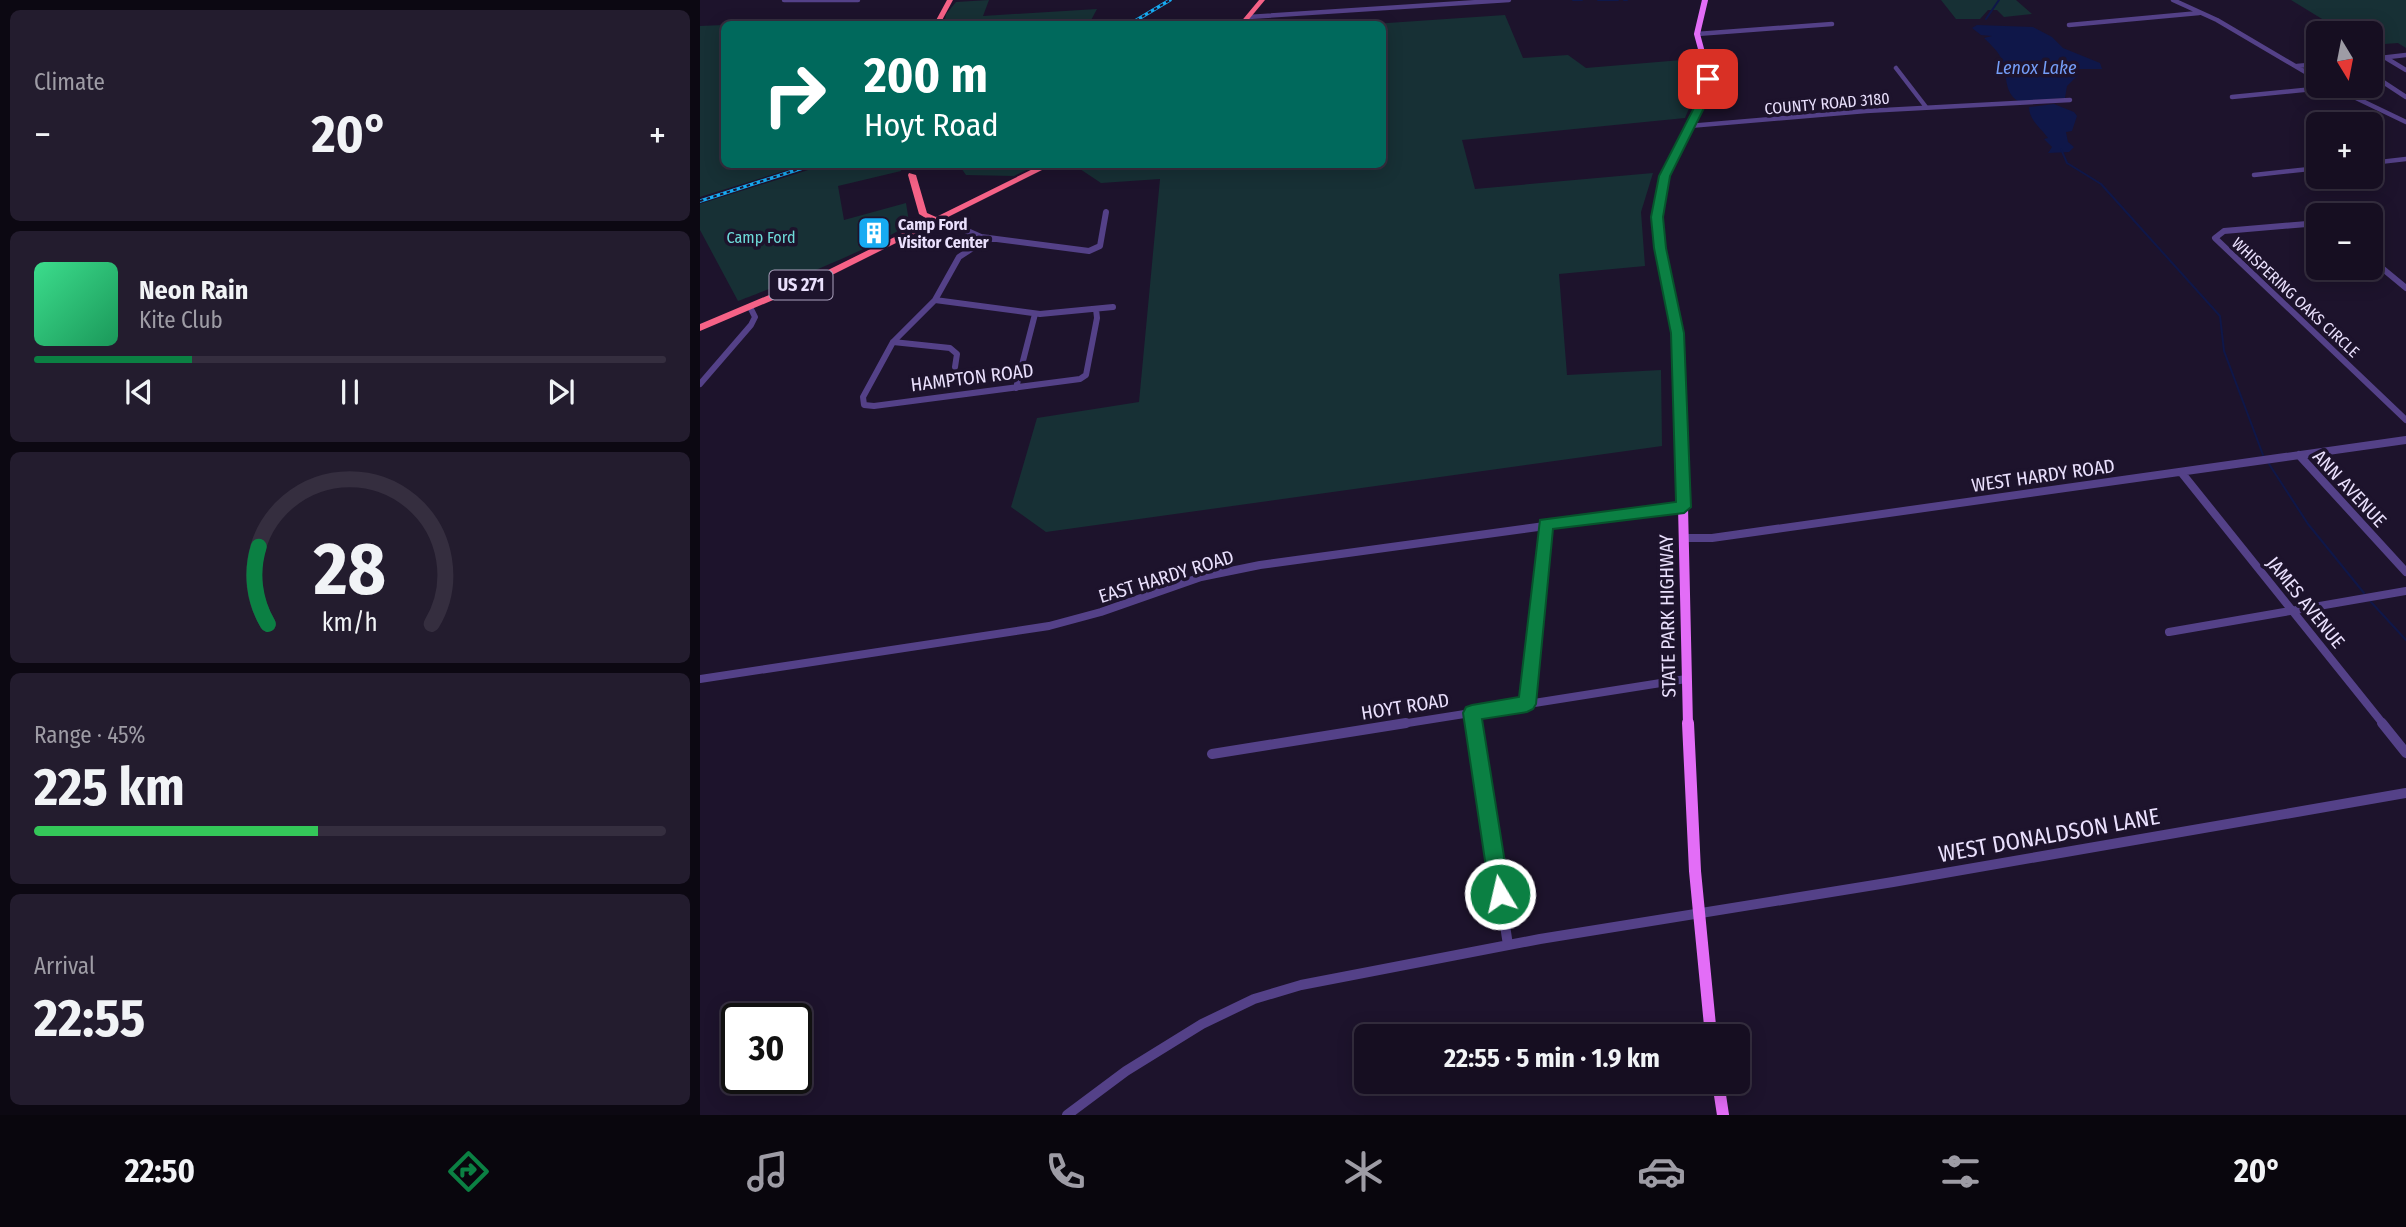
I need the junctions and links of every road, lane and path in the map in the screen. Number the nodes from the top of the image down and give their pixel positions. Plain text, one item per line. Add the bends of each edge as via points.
1 (784, 0) edge
2 (858, 0) edge
3 (941, 0) edge
4 (950, 0) edge
5 (1262, 0) edge
6 (1509, 0) edge
7 (1705, 0) edge
8 (2172, 0) edge
9 (834, 1) edge
10 (2202, 13) junction
11 (1248, 17) junction
12 (938, 21) edge
13 (939, 21) edge
14 (1245, 21) edge
15 (1832, 24) dead end
16 (2069, 25) dead end
17 (1698, 34) junction
18 (2406, 55) edge
19 (2386, 58) joint
20 (2306, 65) edge
21 (2296, 66) junction
22 (1896, 68) dead end
23 (2406, 70) edge
24 (2306, 72) edge
25 (2384, 83) edge
26 (2306, 89) edge
27 (2232, 97) dead end
28 (2406, 97) edge
29 (2357, 98) edge
30 (2070, 100) dead end
31 (1926, 107) junction
32 (2406, 122) edge
33 (1689, 126) junction
34 (2406, 159) edge
35 (2383, 162) edge
36 (1042, 168) edge
37 (2306, 170) edge
38 (912, 175) dead end
39 (2254, 176) dead end
40 (1106, 212) dead end
41 (923, 214) junction
42 (950, 214) junction
43 (936, 220) junction
44 (2306, 224) edge
45 (901, 238) junction
46 (988, 238) junction
47 (2383, 269) edge
48 (2406, 288) edge
49 (935, 300) junction
50 (750, 307) junction
51 (1113, 307) dead end
52 (1096, 309) junction
53 (1035, 314) junction
54 (700, 328) edge
55 (893, 342) junction
56 (955, 367) dead end
57 (700, 384) edge
58 (1016, 388) junction
59 (2406, 420) edge
60 (2406, 440) edge
61 (2299, 456) junction
62 (2181, 472) junction
63 (1684, 507) junction
64 (1546, 524) junction
65 (1685, 538) junction
66 (2406, 572) edge
67 (2406, 591) edge
68 (2291, 609) junction
69 (2169, 632) dead end
70 (700, 679) edge
71 (1686, 679) junction
72 (1527, 704) junction
73 (1472, 713) junction
74 (2406, 752) edge
75 (1212, 754) dead end
76 (2406, 793) edge
77 (1699, 913) junction
78 (1508, 945) junction
79 (1710, 1024) edge
80 (1720, 1094) edge
81 (1067, 1115) edge
82 (1723, 1115) edge

1 - 9 street
2 - 9 street
3 - 12 highway
4 - 13 highway
5 - 11 highway
6 - 11 street
7 - 17 main road, STATE PARK HIGHWAY
8 - 10 street
10 - 16 street
10 - 21 street
11 - 14 highway
15 - 17 street
17 - 33 main road, STATE PARK HIGHWAY via 1707,83
18 - 19 street
19 - 23 street
20 - 21 street
21 - 24 street
22 - 31 street, COUNTY ROAD 3180
25 - 28 street
26 - 27 street
29 - 32 street
30 - 31 street, COUNTY ROAD 3180
31 - 33 street, COUNTY ROAD 3180
33 - 63 main road, STATE PARK HIGHWAY via 1664,176 1657,217 1678,333
34 - 35 street
36 - 42 highway, US 271
37 - 39 street
38 - 41 highway
40 - 46 street via 1101,243 1089,251
41 - 42 highway
41 - 43 highway
41 - 45 highway
42 - 43 highway, US 271
43 - 45 highway, US 271
43 - 46 street
44 - 59 street, WHISPERING OAKS CIRCLE via 2224,231 2215,238
45 - 50 highway, US 271
46 - 49 street via 959,257
47 - 48 street
49 - 53 street
49 - 55 street
50 - 54 highway, US 271
50 - 57 street via 755,317 751,325
51 - 52 street
52 - 53 street
52 - 58 street, HAMPTON ROAD via 1086,375
53 - 58 street
55 - 56 street via 950,348 957,354
55 - 58 street, HAMPTON ROAD via 863,397 866,406
60 - 61 street, WEST HARDY ROAD
61 - 62 street, WEST HARDY ROAD
61 - 66 street, ANN AVENUE
62 - 65 street, WEST HARDY ROAD via 1712,538
62 - 68 street, JAMES AVENUE
63 - 64 street, EAST HARDY ROAD
63 - 65 main road, STATE PARK HIGHWAY
64 - 70 street, EAST HARDY ROAD via 1230,570 1035,629
64 - 72 street
65 - 71 main road, STATE PARK HIGHWAY
67 - 68 street
68 - 69 street
68 - 74 street, JAMES AVENUE
71 - 72 street, HOYT ROAD
71 - 77 main road, STATE PARK HIGHWAY
72 - 73 street, HOYT ROAD
73 - 75 street, HOYT ROAD
73 - 78 street
76 - 77 street, WEST DONALDSON LANE
77 - 78 street, WEST DONALDSON LANE
77 - 79 main road, STATE PARK HIGHWAY
78 - 81 street, WEST DONALDSON LANE via 1301,985 1254,999 1180,1036
80 - 82 main road

